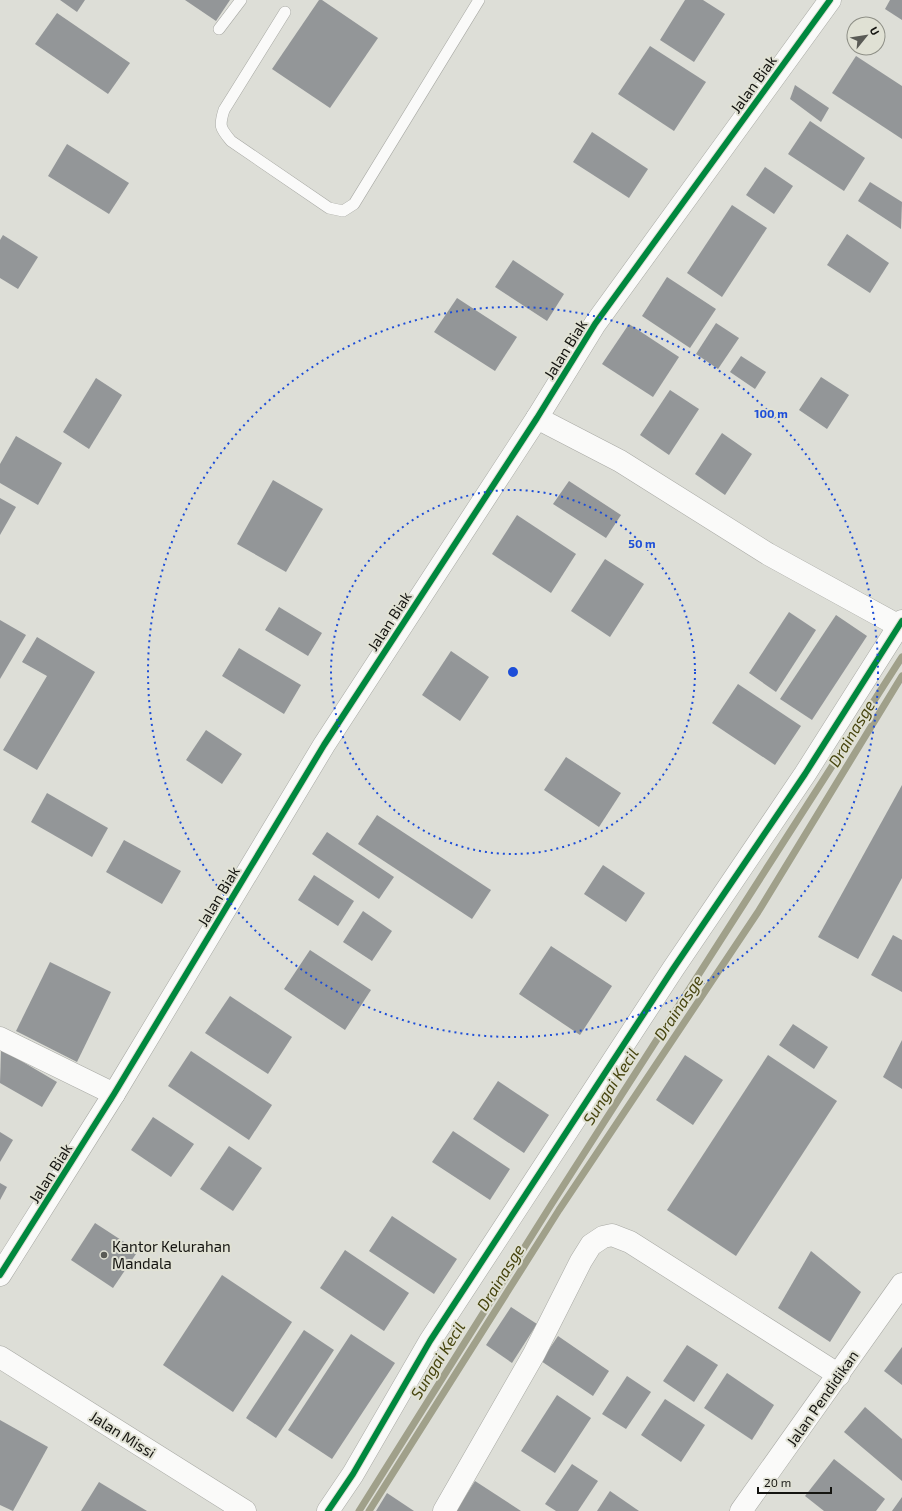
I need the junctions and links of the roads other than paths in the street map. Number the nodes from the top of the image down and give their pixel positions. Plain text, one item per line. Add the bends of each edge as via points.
1 (241, 0) edge
2 (830, 0) edge
3 (477, 1) edge
4 (285, 12) dead end
5 (219, 29) dead end
6 (537, 418) junction
7 (900, 623) edge
8 (0, 1038) edge
9 (114, 1094) junction
10 (0, 1275) edge
11 (902, 1284) edge
12 (0, 1357) edge
13 (839, 1375) junction
14 (246, 1511) edge
15 (328, 1511) edge
16 (444, 1511) edge
17 (741, 1511) edge

1 - 5 lane
2 - 6 street, Jalan Biak via 595,324
3 - 4 lane via 354,204 343,211 329,208 231,141 220,124 224,110
6 - 7 street via 620,461 768,554
6 - 9 street, Jalan Biak via 324,745
7 - 15 street via 805,774 669,976 430,1341 353,1474
8 - 9 street
9 - 10 street, Jalan Biak
11 - 13 street, Jalan Pendidikan
12 - 14 street, Jalan Missi
13 - 16 street via 630,1242 612,1235 603,1237 591,1245 581,1261 534,1354
13 - 17 street, Jalan Pendidikan

